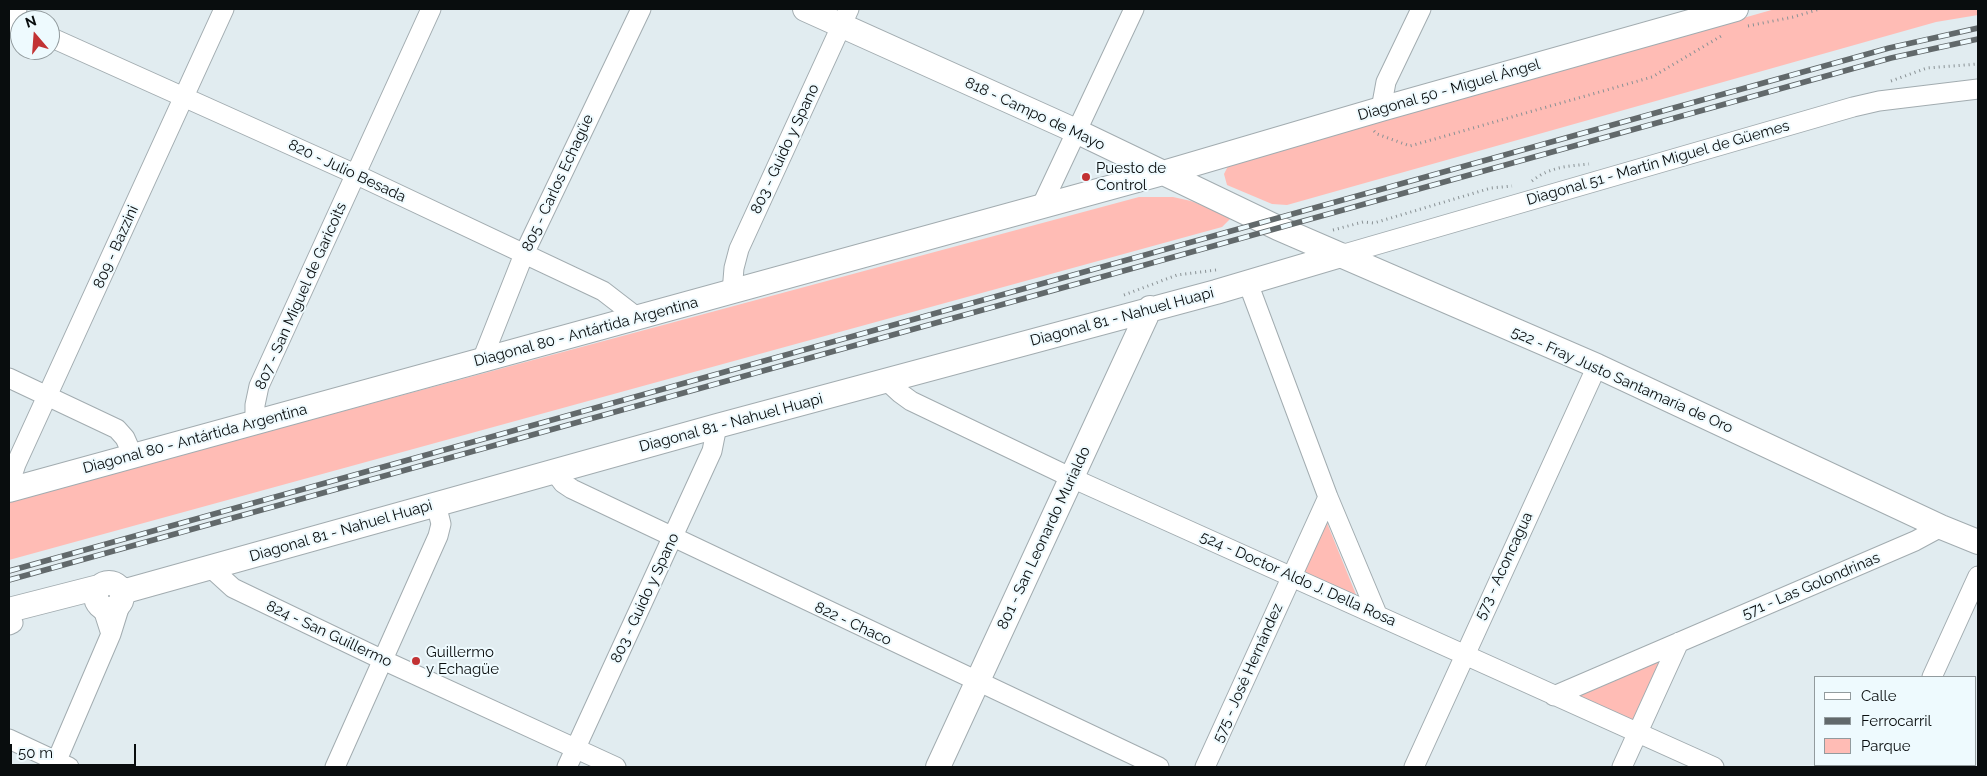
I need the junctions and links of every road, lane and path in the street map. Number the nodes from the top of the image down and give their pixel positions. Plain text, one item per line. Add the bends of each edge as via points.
1 (224, 9) edge
2 (431, 9) edge
3 (641, 9) edge
4 (805, 9) edge
5 (1134, 9) edge
6 (1421, 9) edge
7 (845, 17) edge
8 (1733, 19) edge
9 (60, 42) edge
10 (1978, 89) edge
11 (183, 97) junction
12 (1376, 119) junction
13 (1076, 131) junction
14 (1163, 173) junction
15 (355, 174) junction
16 (1041, 207) junction
17 (1264, 222) joint
18 (524, 254) junction
19 (1340, 255) junction
20 (1248, 283) junction
21 (732, 292) junction
22 (1150, 308) junction
23 (638, 318) junction
24 (482, 360) junction
25 (1597, 366) junction
26 (9, 378) edge
27 (887, 381) junction
28 (48, 396) junction
29 (255, 423) junction
30 (717, 426) junction
31 (133, 456) junction
32 (554, 471) junction
33 (1072, 478) junction
34 (9, 485) edge
35 (9, 490) edge
36 (1328, 496) junction
37 (436, 504) junction
38 (1940, 527) junction
39 (672, 538) junction
40 (1978, 542) edge
41 (211, 568) junction
42 (1292, 576) junction
43 (1978, 576) edge
44 (109, 598) junction
45 (1377, 614) junction
46 (10, 620) edge
47 (1679, 642) junction
48 (1464, 654) junction
49 (383, 660) junction
50 (1932, 676) edge
51 (977, 682) junction
52 (1554, 696) junction
53 (1637, 733) junction
54 (9, 739) edge
55 (576, 749) junction
56 (60, 765) edge
57 (335, 767) edge
58 (567, 767) edge
59 (616, 767) edge
60 (938, 767) edge
61 (1158, 767) edge
62 (1205, 767) edge
63 (1414, 767) edge
64 (1622, 767) edge
65 (1714, 767) edge

1 - 11 street, 809 - Bazzini
2 - 15 street, 807 - San Miguel de Garicoits
3 - 18 street, 805 - Carlos Echagüe
4 - 7 street, 818 - Campo de Mayo
5 - 13 street
6 - 12 street via 1386,82
7 - 13 street, 818 - Campo de Mayo
7 - 21 street, 803 - Guido y Spano via 739,249
8 - 12 street, Diagonal 50 - Miguel Ángel
8 - 12 path via 1652,77 1410,146 1377,134
9 - 11 street, 820 - Julio Besada
10 - 19 street, Diagonal 51 - Martín Miguel de Güemes via 1852,107
11 - 15 street, 820 - Julio Besada
11 - 28 street, 809 - Bazzini
12 - 14 street, Diagonal 50 - Miguel Ángel
13 - 14 street, 818 - Campo de Mayo
13 - 16 street
14 - 16 street, Diagonal 80 - Antártida Argentina
14 - 17 street, 818 - Campo de Mayo
15 - 18 street, 820 - Julio Besada
15 - 29 street, 807 - San Miguel de Garicoits via 259,386
16 - 21 street, Diagonal 80 - Antártida Argentina
17 - 19 street, 522 - Fray Justo Santamaría de Oro
18 - 23 street, 820 - Julio Besada via 603,291
18 - 24 street, 805 - Carlos Echagüe
19 - 20 street, Diagonal 81 - Nahuel Huapi
19 - 25 street, 522 - Fray Justo Santamaría de Oro
20 - 22 street, Diagonal 81 - Nahuel Huapi
20 - 36 street
21 - 23 street, Diagonal 80 - Antártida Argentina
22 - 27 street, Diagonal 81 - Nahuel Huapi
22 - 33 street, 801 - San Leonardo Murialdo
23 - 24 street, Diagonal 80 - Antártida Argentina
24 - 29 street, Diagonal 80 - Antártida Argentina
25 - 38 street, 522 - Fray Justo Santamaría de Oro
25 - 48 street, 573 - Aconcagua
26 - 28 street
27 - 30 street, Diagonal 81 - Nahuel Huapi
27 - 33 street, 524 - Doctor Aldo J. Della Rosa via 911,400
28 - 31 street via 117,429
28 - 34 street, 809 - Bazzini
29 - 31 street, Diagonal 80 - Antártida Argentina
30 - 32 street, Diagonal 81 - Nahuel Huapi
30 - 39 street, 803 - Guido y Spano via 712,451
31 - 35 street, Diagonal 80 - Antártida Argentina
32 - 37 street, Diagonal 81 - Nahuel Huapi
32 - 39 street, 822 - Chaco via 572,489
33 - 42 street, 524 - Doctor Aldo J. Della Rosa
33 - 51 street, 801 - San Leonardo Murialdo
36 - 42 street, 575 - José Hernández
36 - 45 street
37 - 41 street, Diagonal 81 - Nahuel Huapi
37 - 49 street via 441,524 438,536
38 - 40 street, 522 - Fray Justo Santamaría de Oro
38 - 47 street, 571 - Las Golondrinas via 1915,541
39 - 51 street, 822 - Chaco
39 - 55 street, 803 - Guido y Spano
41 - 44 street, Diagonal 81 - Nahuel Huapi
41 - 49 street, 824 - San Guillermo via 233,588
42 - 45 street, 524 - Doctor Aldo J. Della Rosa
42 - 62 street, 575 - José Hernández
43 - 50 street
44 - 46 street, Diagonal 81 - Nahuel Huapi
44 - 56 street via 111,634
45 - 48 street, 524 - Doctor Aldo J. Della Rosa
47 - 52 street, 571 - Las Golondrinas
47 - 53 street
48 - 52 street, 524 - Doctor Aldo J. Della Rosa
48 - 63 street, 573 - Aconcagua
49 - 55 street, 824 - San Guillermo
49 - 57 street
51 - 60 street, 801 - San Leonardo Murialdo
51 - 61 street, 822 - Chaco
52 - 53 street, 524 - Doctor Aldo J. Della Rosa
53 - 64 street
53 - 65 street, 524 - Doctor Aldo J. Della Rosa
54 - 56 street
55 - 58 street, 803 - Guido y Spano
55 - 59 street, 824 - San Guillermo

